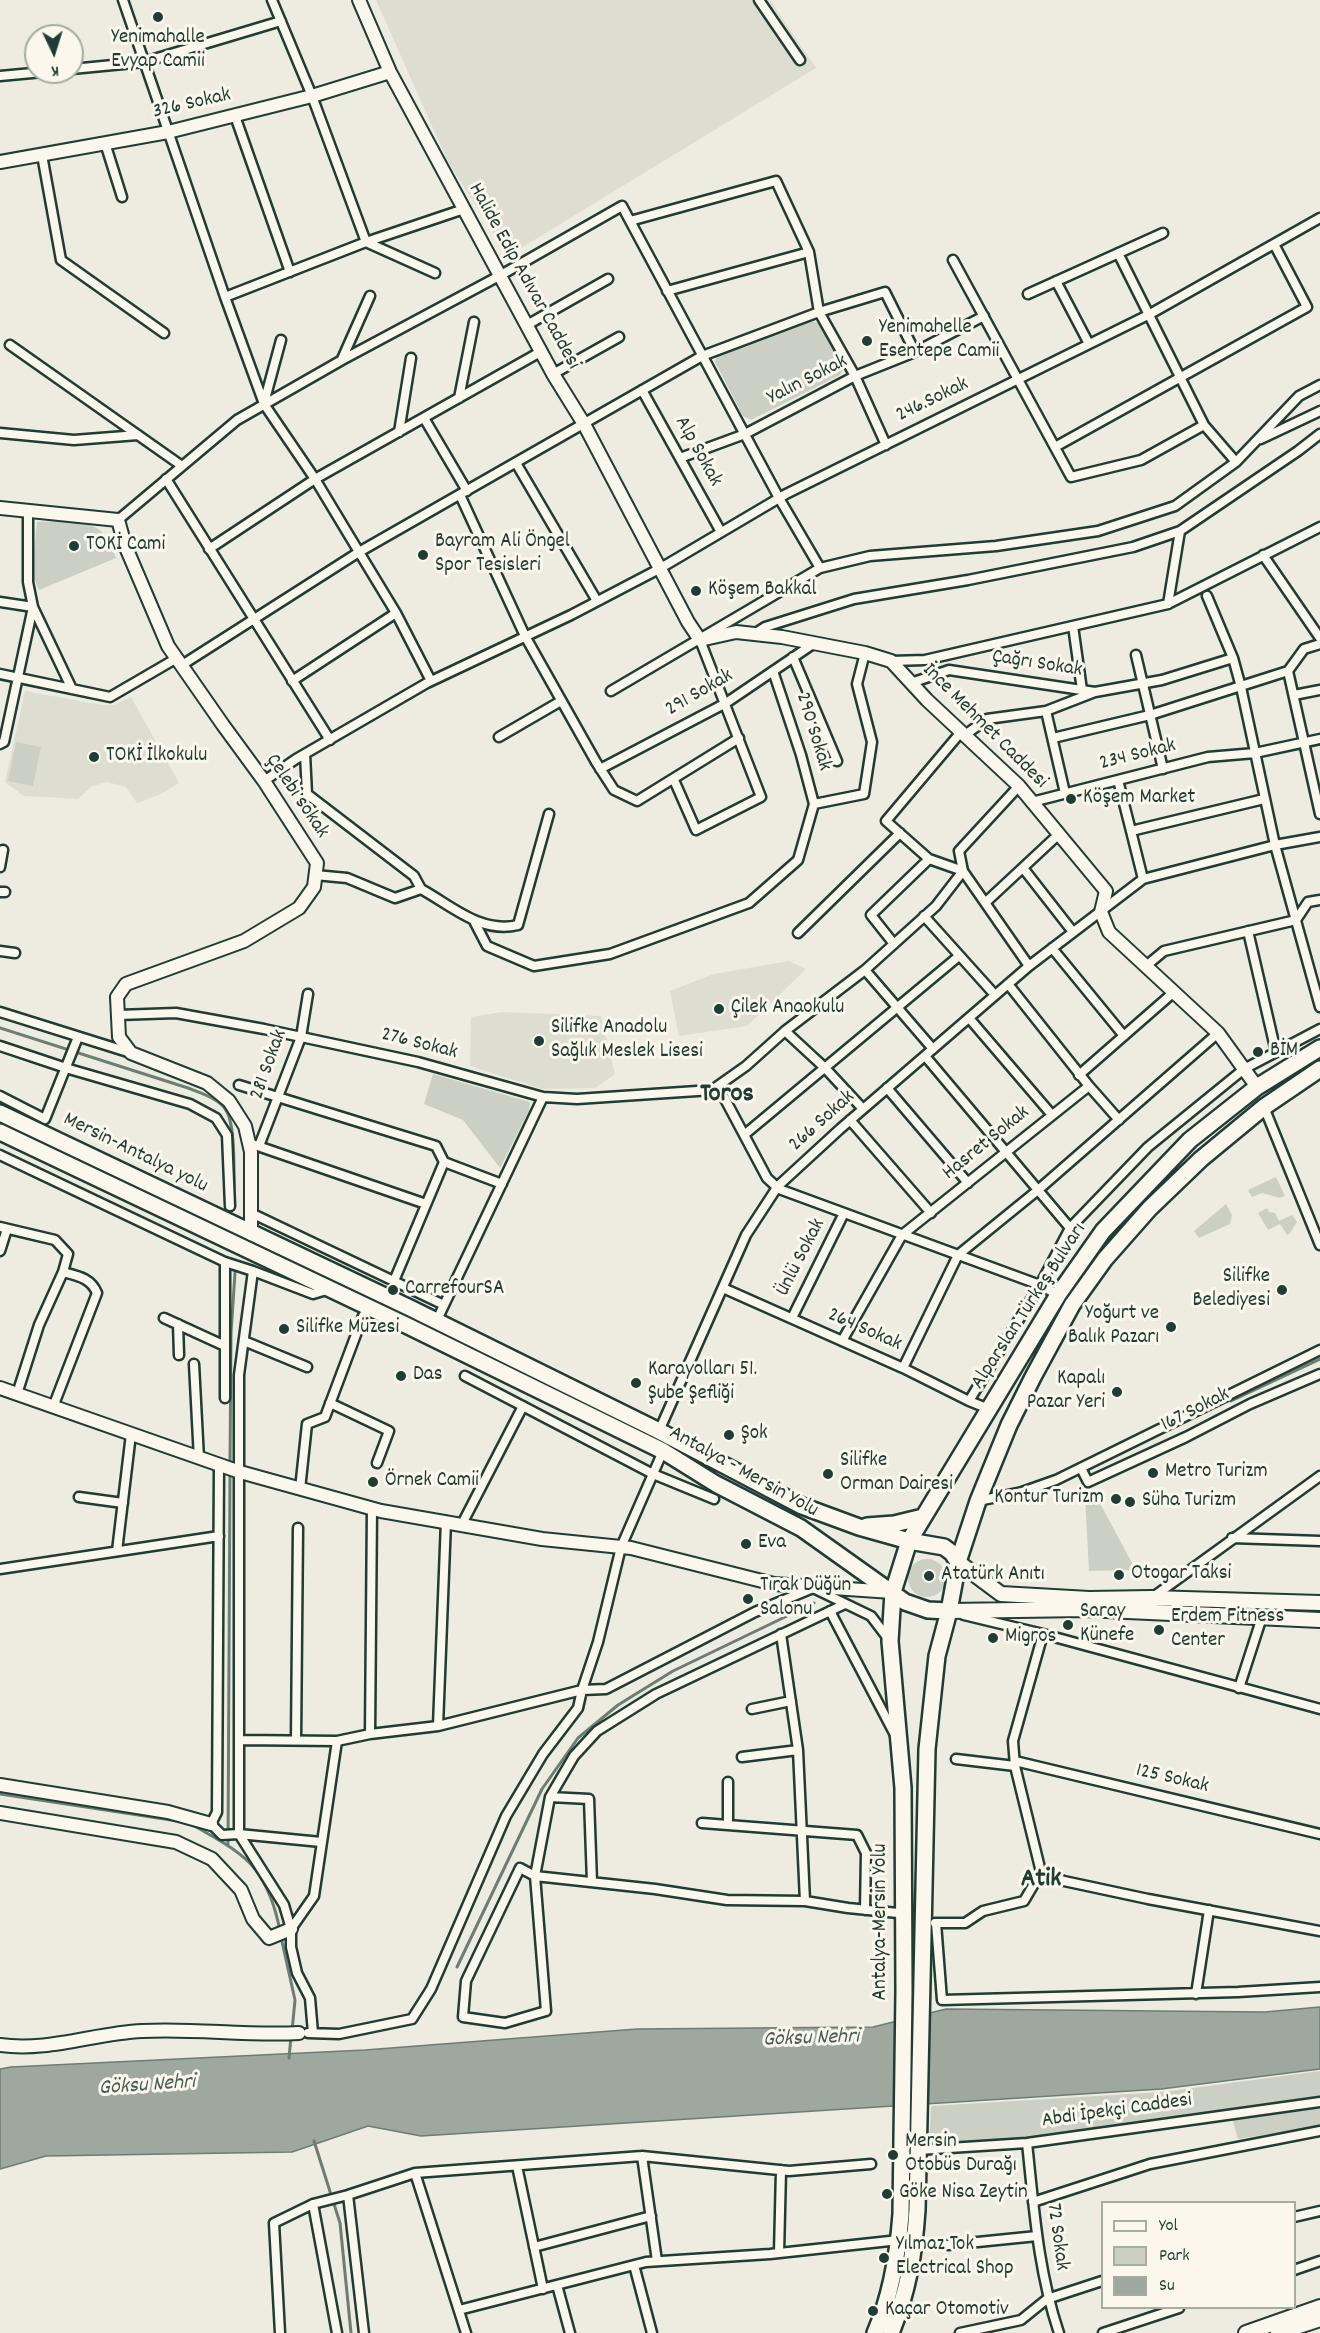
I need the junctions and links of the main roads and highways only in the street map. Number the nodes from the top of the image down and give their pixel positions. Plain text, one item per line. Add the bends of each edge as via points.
1 (1320, 1048) edge
2 (1320, 1069) edge
3 (0, 1113) edge
4 (0, 1132) edge
5 (251, 1233) joint
6 (251, 1252) joint
7 (923, 1517) junction
8 (859, 1527) junction
9 (909, 1541) junction
10 (958, 1562) junction
11 (893, 1592) junction
12 (1320, 1602) edge
13 (949, 1611) junction
14 (1320, 1620) edge
15 (1320, 2307) edge
16 (1320, 2319) edge
17 (875, 2333) edge
18 (891, 2333) edge
19 (1246, 2333) edge
20 (1278, 2333) edge

1 - 7 highway, Alparslan Türkeş Bulvarı via 1257,1087 1190,1140 1103,1231 1058,1294
2 - 10 highway, Alparslan Türkeş Bulvarı via 1264,1107 1201,1159 1105,1259 1072,1305 1009,1425
3 - 5 highway, Mersin-Antalya yolu via 226,1212
4 - 6 highway, Mersin-Antalya yolu
5 - 8 highway, Antalya - Mersin Yolu via 659,1431 802,1506
6 - 11 highway, Antalya - Mersin Yolu via 663,1451 801,1528
7 - 8 highway
7 - 9 highway, Alparslan Türkeş Bulvarı
8 - 9 highway, Antalya - Mersin Yolu
9 - 10 highway via 944,1547
9 - 11 highway, Alparslan Türkeş Bulvarı
10 - 12 main road via 1001,1594
10 - 13 highway
11 - 13 highway via 915,1606
11 - 17 highway, Antalya-Mersin Yolu via 890,1641 903,1788 902,2134 899,2240 882,2318
13 - 14 main road via 1085,1609
13 - 18 highway, Antalya-Mersin Yolu via 937,1656 927,1749 917,2210 910,2278
15 - 19 main road
16 - 20 main road

